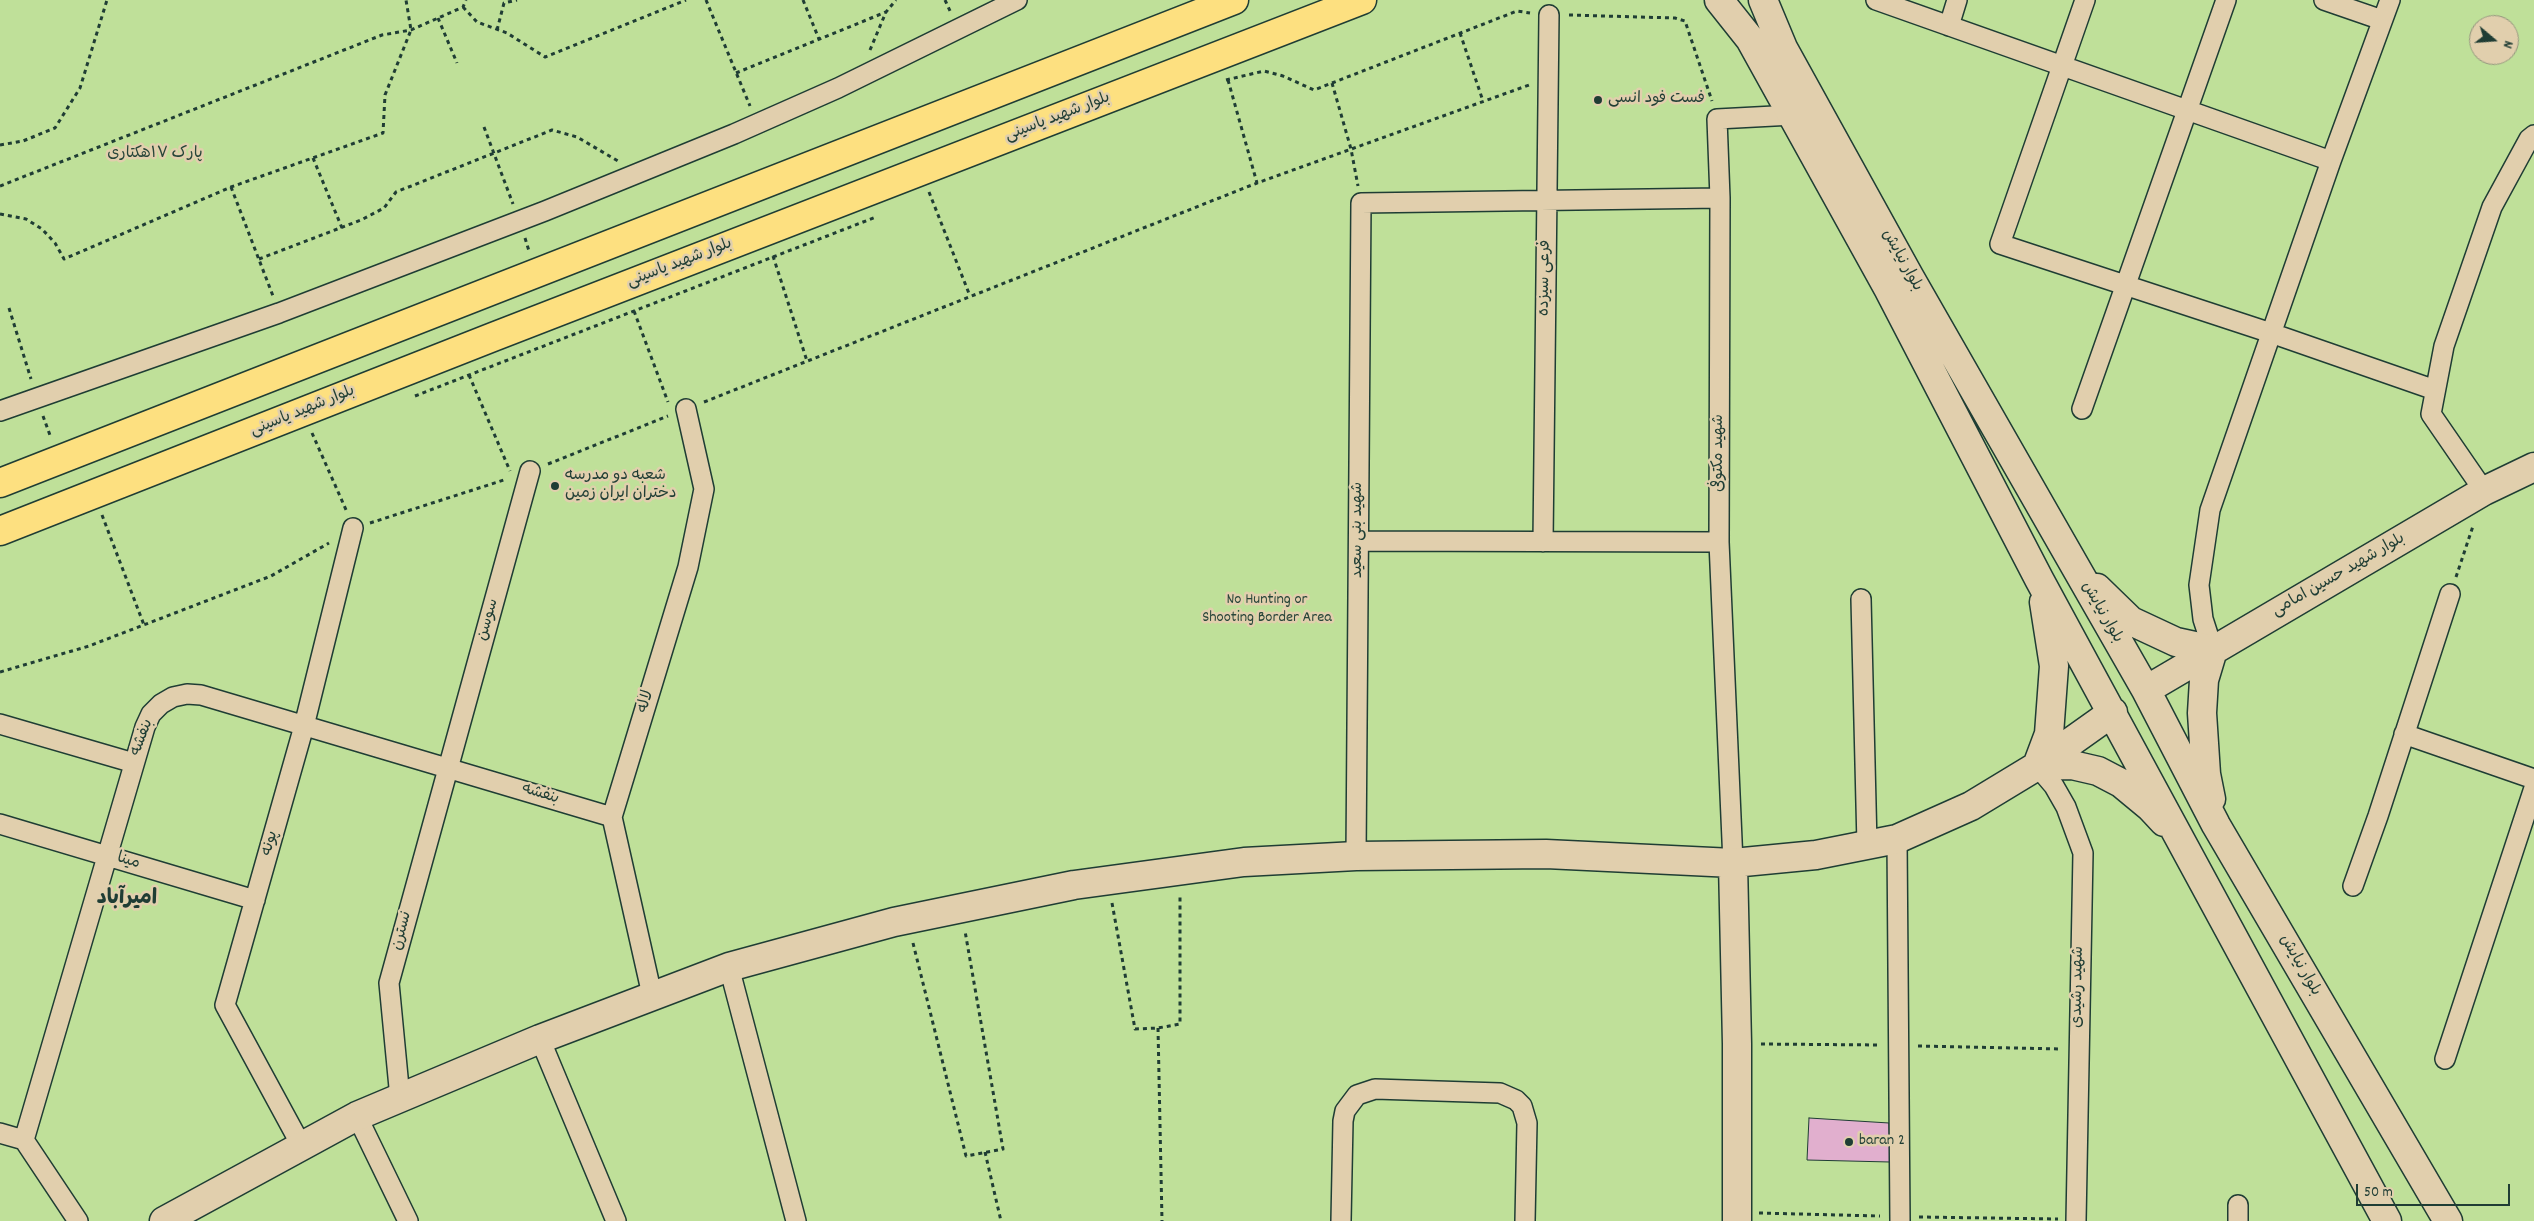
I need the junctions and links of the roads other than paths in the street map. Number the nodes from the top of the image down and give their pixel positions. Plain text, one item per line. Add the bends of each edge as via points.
1 (1017, 0) edge
2 (1234, 0) edge
3 (1362, 0) edge
4 (1720, 0) edge
5 (1763, 0) edge
6 (1876, 0) edge
7 (1957, 0) edge
8 (2085, 0) edge
9 (2226, 0) edge
10 (2324, 0) edge
11 (2390, 0) edge
12 (1549, 15) road end
13 (2382, 20) junction
14 (1949, 26) junction
15 (2062, 66) junction
16 (2187, 110) junction
17 (1793, 116) junction
18 (2534, 135) edge
19 (2331, 161) junction
20 (1720, 198) junction
21 (1547, 202) junction
22 (1872, 234) junction
23 (1899, 283) junction
24 (2126, 286) junction
25 (2271, 333) junction
26 (2435, 390) junction
27 (2082, 409) dead end
28 (0, 411) edge
29 (679, 412) road end
30 (2534, 468) edge
31 (530, 472) road end
32 (0, 483) edge
33 (2484, 491) junction
34 (354, 528) road end
35 (0, 531) edge
36 (1359, 541) junction
37 (1543, 542) junction
38 (1720, 542) junction
39 (2070, 559) junction
40 (2040, 579) junction
41 (2450, 594) road end
42 (1861, 598) dead end
43 (2213, 650) junction
44 (2146, 690) junction
45 (2113, 712) junction
46 (0, 724) edge
47 (304, 726) junction
48 (2404, 734) junction
49 (134, 763) junction
50 (2037, 766) junction
51 (448, 768) junction
52 (2534, 779) edge
53 (2534, 788) edge
54 (612, 816) junction
55 (0, 824) edge
56 (2216, 825) junction
57 (1898, 839) junction
58 (2184, 844) junction
59 (1867, 845) junction
60 (106, 855) junction
61 (1356, 856) junction
62 (1733, 863) junction
63 (2353, 886) dead end
64 (255, 900) junction
65 (729, 967) junction
66 (652, 995) junction
67 (540, 1039) junction
68 (2445, 1060) dead end
69 (400, 1098) junction
70 (357, 1116) junction
71 (0, 1133) edge
72 (24, 1140) junction
73 (301, 1145) junction
74 (168, 1220) edge
75 (78, 1221) edge
76 (408, 1221) edge
77 (616, 1221) edge
78 (796, 1221) edge
79 (1341, 1221) edge
80 (1525, 1221) edge
81 (1737, 1221) edge
82 (1900, 1221) edge
83 (2076, 1221) edge
84 (2387, 1221) edge
85 (2448, 1221) edge

1 - 28 street via 853,81 638,173 280,313
2 - 32 main road
3 - 35 main road, بلوار شهید یاسینی via 926,183 308,423 97,511
4 - 17 main road, بلوار نیایش via 1750,39
5 - 22 main road, بلوار نیایش
6 - 14 street
7 - 14 street
8 - 15 street
9 - 16 street
10 - 13 street
11 - 13 street
12 - 21 street, فرعی سیزده
13 - 19 street
14 - 15 street
15 - 16 street
15 - 24 street via 2000,244
16 - 19 street
16 - 24 street
17 - 20 street, شهید مکتوفی via 1718,119
17 - 22 main road, بلوار نیایش
18 - 26 street via 2492,207 2444,346
19 - 25 street
20 - 21 street
20 - 38 street, شهید مکتوفی
21 - 36 street, شهید بنی سعید via 1361,203
21 - 37 street, فرعی سیزده
22 - 23 main road, بلوار نیایش
23 - 39 main road, بلوار نیایش
23 - 40 main road, بلوار نیایش
24 - 25 street
24 - 27 street
25 - 26 street
25 - 43 street via 2210,510 2199,585 2203,619
26 - 33 street via 2431,414
29 - 54 street, لاله via 704,489 688,567
30 - 33 main road, بلوار شهید حسین امامی
31 - 51 street, سوسن
33 - 43 main road, بلوار شهید حسین امامی
34 - 47 street, پونه
36 - 37 street
36 - 61 street, شهید بنی سعید
37 - 38 street
38 - 62 street, شهید مکتوفی
39 - 43 main road via 2131,621 2176,642
39 - 44 main road, بلوار نیایش
40 - 45 main road, بلوار نیایش
40 - 50 main road via 2054,666 2048,734
41 - 48 street
42 - 59 street
43 - 44 main road, بلوار شهید حسین امامی
43 - 56 main road via 2204,680 2202,713 2206,774
44 - 56 main road, بلوار نیایش
45 - 50 main road
45 - 58 main road, بلوار نیایش
46 - 49 street
47 - 49 street, بنفشه via 201,695 173,697 151,714
47 - 51 street, بنفشه
47 - 64 street, پونه
48 - 52 street
48 - 63 street
49 - 60 street, بنفشه
50 - 57 main road via 1971,806
50 - 58 main road via 2072,765 2098,771 2150,807
50 - 83 street, شهید رشیدی via 2066,807 2082,853
51 - 54 street, بنفشه
51 - 69 street, نسترن via 389,983
53 - 68 street
54 - 66 street, لاله
55 - 60 street, مینا
56 - 85 main road, بلوار نیایش
57 - 59 main road
57 - 82 street
58 - 84 main road, بلوار نیایش
59 - 62 main road via 1816,855
60 - 64 street, مینا
60 - 72 street, بنفشه
61 - 62 main road via 1546,854
61 - 65 main road via 1244,862 1074,885 907,919
62 - 81 main road via 1738,1044
64 - 73 street, پونه via 225,1005
65 - 66 main road
65 - 78 street
66 - 67 main road
67 - 69 main road
67 - 77 street
69 - 70 main road
70 - 73 main road
70 - 76 street
71 - 72 street
72 - 75 street
73 - 74 main road
79 - 80 street via 1345,1111 1357,1096 1375,1089 1500,1093 1516,1100 1522,1106 1526,1123

